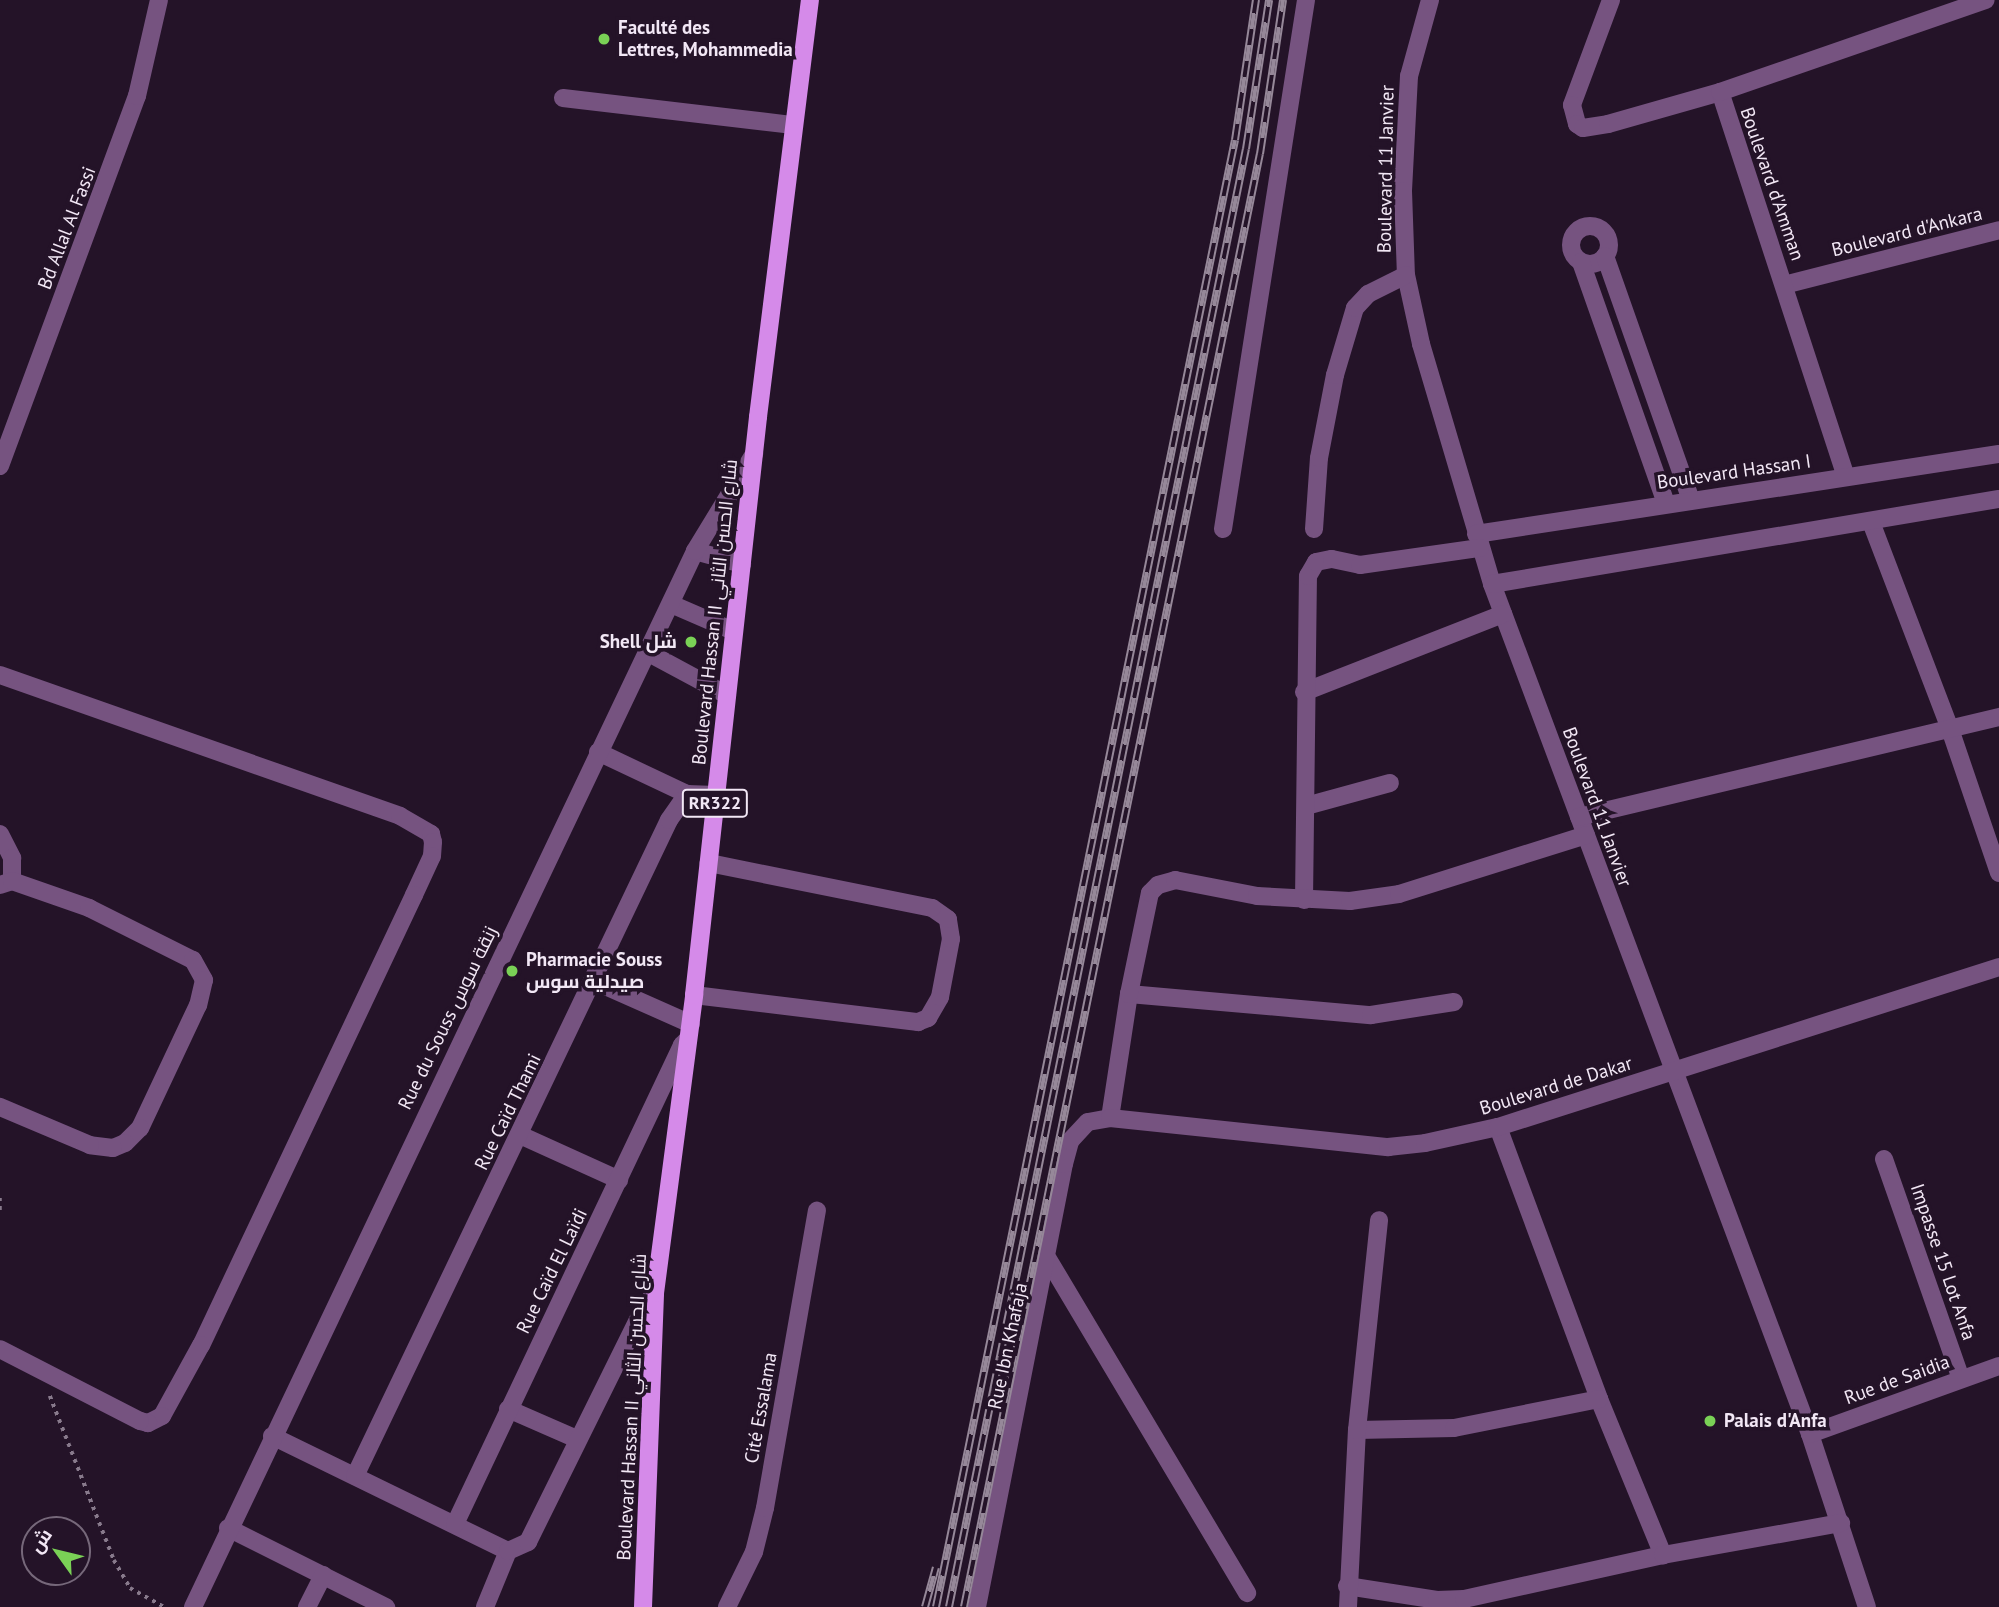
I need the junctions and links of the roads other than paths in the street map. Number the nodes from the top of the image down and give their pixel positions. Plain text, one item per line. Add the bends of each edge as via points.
1 (159, 0) edge
2 (810, 0) edge
3 (1306, 0) edge
4 (1430, 0) edge
5 (1611, 0) edge
6 (1985, 0) edge
7 (1720, 92) junction
8 (563, 98) dead end
9 (793, 125) junction
10 (1999, 230) edge
11 (1605, 257) junction
12 (1581, 262) junction
13 (1406, 275) junction
14 (1784, 285) junction
15 (1634, 340) junction
16 (1611, 348) junction
17 (754, 454) junction
18 (1999, 454) edge
19 (0, 466) edge
20 (1846, 477) junction
21 (1999, 499) edge
22 (1690, 500) junction
23 (1665, 503) junction
24 (1871, 522) junction
25 (1223, 529) dead end
26 (1314, 529) dead end
27 (1478, 541) junction
28 (695, 551) junction
29 (742, 564) junction
30 (1492, 584) junction
31 (671, 604) junction
32 (1503, 614) junction
33 (733, 631) junction
34 (647, 652) junction
35 (0, 675) edge
36 (1304, 692) junction
37 (727, 695) junction
38 (1999, 717) edge
39 (1950, 729) junction
40 (598, 752) junction
41 (1390, 783) dead end
42 (687, 794) junction
43 (716, 795) junction
44 (1306, 806) junction
45 (1579, 817) junction
46 (0, 834) edge
47 (1586, 835) junction
48 (708, 863) junction
49 (1999, 873) edge
50 (6, 883) edge
51 (1304, 900) junction
52 (1999, 967) edge
53 (594, 981) junction
54 (1129, 994) junction
55 (694, 995) junction
56 (1454, 1002) dead end
57 (690, 1031) junction
58 (1673, 1071) junction
59 (0, 1107) edge
60 (1110, 1118) junction
61 (1498, 1128) junction
62 (520, 1135) junction
63 (1884, 1158) dead end
64 (619, 1180) junction
65 (817, 1211) dead end
66 (1379, 1220) dead end
67 (1048, 1259) junction
68 (655, 1293) junction
69 (0, 1349) edge
70 (1999, 1366) edge
71 (1961, 1379) junction
72 (1599, 1399) junction
73 (508, 1409) junction
74 (1357, 1430) junction
75 (1810, 1434) junction
76 (272, 1436) junction
77 (577, 1439) junction
78 (355, 1476) junction
79 (1841, 1523) junction
80 (455, 1524) junction
81 (228, 1528) junction
82 (508, 1551) junction
83 (1663, 1555) junction
84 (323, 1575) junction
85 (1347, 1586) junction
86 (1247, 1593) dead end
87 (193, 1607) edge
88 (307, 1607) edge
89 (386, 1607) edge
90 (485, 1607) edge
91 (643, 1607) edge
92 (727, 1607) edge
93 (977, 1607) edge
94 (1348, 1607) edge
95 (1867, 1607) edge

1 - 19 street, Bd Allal Al Fassi via 137,96
2 - 9 main road, Boulevard Hassan II شارع الحسن الثاني / RR322
3 - 25 street
4 - 13 street, Boulevard 11 Janvier via 1409,76 1403,191
5 - 7 street via 1573,106 1577,124 1583,128 1608,124
6 - 7 street, Boulevard d'Amman
7 - 14 street, Boulevard d'Amman
8 - 9 street
9 - 17 main road, Boulevard Hassan II شارع الحسن الثاني / RR322
10 - 14 street, Boulevard d'Ankara
11 - 12 street via 1594,264
11 - 12 street via 1609,244 1604,232 1586,227 1572,240 1572,253
11 - 15 street
12 - 16 street
13 - 26 street via 1368,293 1355,309 1335,375 1319,458
13 - 27 street, Boulevard 11 Janvier via 1421,344
14 - 20 street, Boulevard d'Amman
15 - 16 street
15 - 22 street
16 - 23 street
17 - 28 street, Rue du Souss زنقة سوس
17 - 29 main road, Boulevard Hassan II شارع الحسن الثاني / RR322
18 - 20 street, Boulevard Hassan I
20 - 22 street, Boulevard Hassan I
21 - 24 street
22 - 23 street, Boulevard Hassan I
23 - 27 street, Boulevard Hassan I
24 - 30 street
24 - 39 street
27 - 30 street, Boulevard 11 Janvier
27 - 36 street, Boulevard Hassan I via 1360,565 1332,559 1316,562 1308,576
28 - 29 street
28 - 31 street, Rue du Souss زنقة سوس
29 - 33 main road, Boulevard Hassan II شارع الحسن الثاني / RR322
30 - 32 street, Boulevard 11 Janvier
31 - 33 street
31 - 34 street, Rue du Souss زنقة سوس
32 - 36 street
32 - 45 street, Boulevard 11 Janvier
33 - 37 main road, Boulevard Hassan II شارع الحسن الثاني / RR322
34 - 37 street
34 - 40 street, Rue du Souss زنقة سوس
35 - 69 street via 400,816 431,834 433,842 432,856 414,895 201,1345 162,1416 148,1423 140,1421
36 - 44 street
37 - 43 main road, Boulevard Hassan II شارع الحسن الثاني / RR322
38 - 39 street
39 - 45 street
39 - 49 street
40 - 42 street
40 - 76 street, Rue du Souss زنقة سوس
41 - 44 street
42 - 43 street
42 - 53 street, Rue Caïd Thami via 669,820
43 - 48 main road, Boulevard Hassan II شارع الحسن الثاني / RR322
44 - 51 street
45 - 47 street, Boulevard 11 Janvier
46 - 50 street via 12,858
47 - 51 street via 1399,894 1350,901
47 - 58 street, Boulevard 11 Janvier
48 - 55 main road, Boulevard Hassan II شارع الحسن الثاني / RR322
48 - 55 street via 932,908 948,919 951,939 940,997 928,1018 918,1022
50 - 59 street via 89,908 193,960 204,984 140,1128 125,1143 113,1148 90,1145
51 - 54 street via 1175,880 1158,885 1150,893
52 - 58 street, Boulevard de Dakar
53 - 57 street
53 - 62 street, Rue Caïd Thami
54 - 56 street via 1371,1015
54 - 60 street
55 - 57 main road, Boulevard Hassan II شارع الحسن الثاني / RR322
57 - 64 street, Rue Caïd El Laïdi
57 - 68 main road, Boulevard Hassan II شارع الحسن الثاني / RR322
58 - 61 street, Boulevard de Dakar
58 - 75 street, Boulevard 11 Janvier
60 - 61 street, Boulevard de Dakar via 1388,1147
60 - 67 street, Rue Ibn Khafaja via 1088,1122 1070,1142
61 - 72 street
62 - 64 street
62 - 78 street, Rue Caïd Thami
63 - 71 street, Impasse 15 Lot Anfa
64 - 73 street, Rue Caïd El Laïdi
65 - 92 street, Cité Essalama via 765,1508 754,1552
66 - 74 street
67 - 86 street
67 - 93 street, Rue Ibn Khafaja
68 - 77 street
68 - 91 main road, Boulevard Hassan II شارع الحسن الثاني / RR322
70 - 71 street, Rue de Saidia
71 - 75 street, Rue de Saidia
72 - 74 street via 1454,1429
72 - 83 street
73 - 77 street
73 - 80 street, Rue Caïd El Laïdi
74 - 85 street
75 - 79 street, Boulevard 11 Janvier
76 - 78 street
76 - 81 street, Rue du Souss زنقة سوس
77 - 82 street via 528,1542
78 - 80 street
79 - 83 street
79 - 95 street, Boulevard 11 Janvier
80 - 82 street
81 - 84 street
81 - 87 street, Rue du Souss زنقة سوس
82 - 90 street
83 - 85 street via 1464,1599 1437,1600
84 - 88 street
84 - 89 street
85 - 94 street

